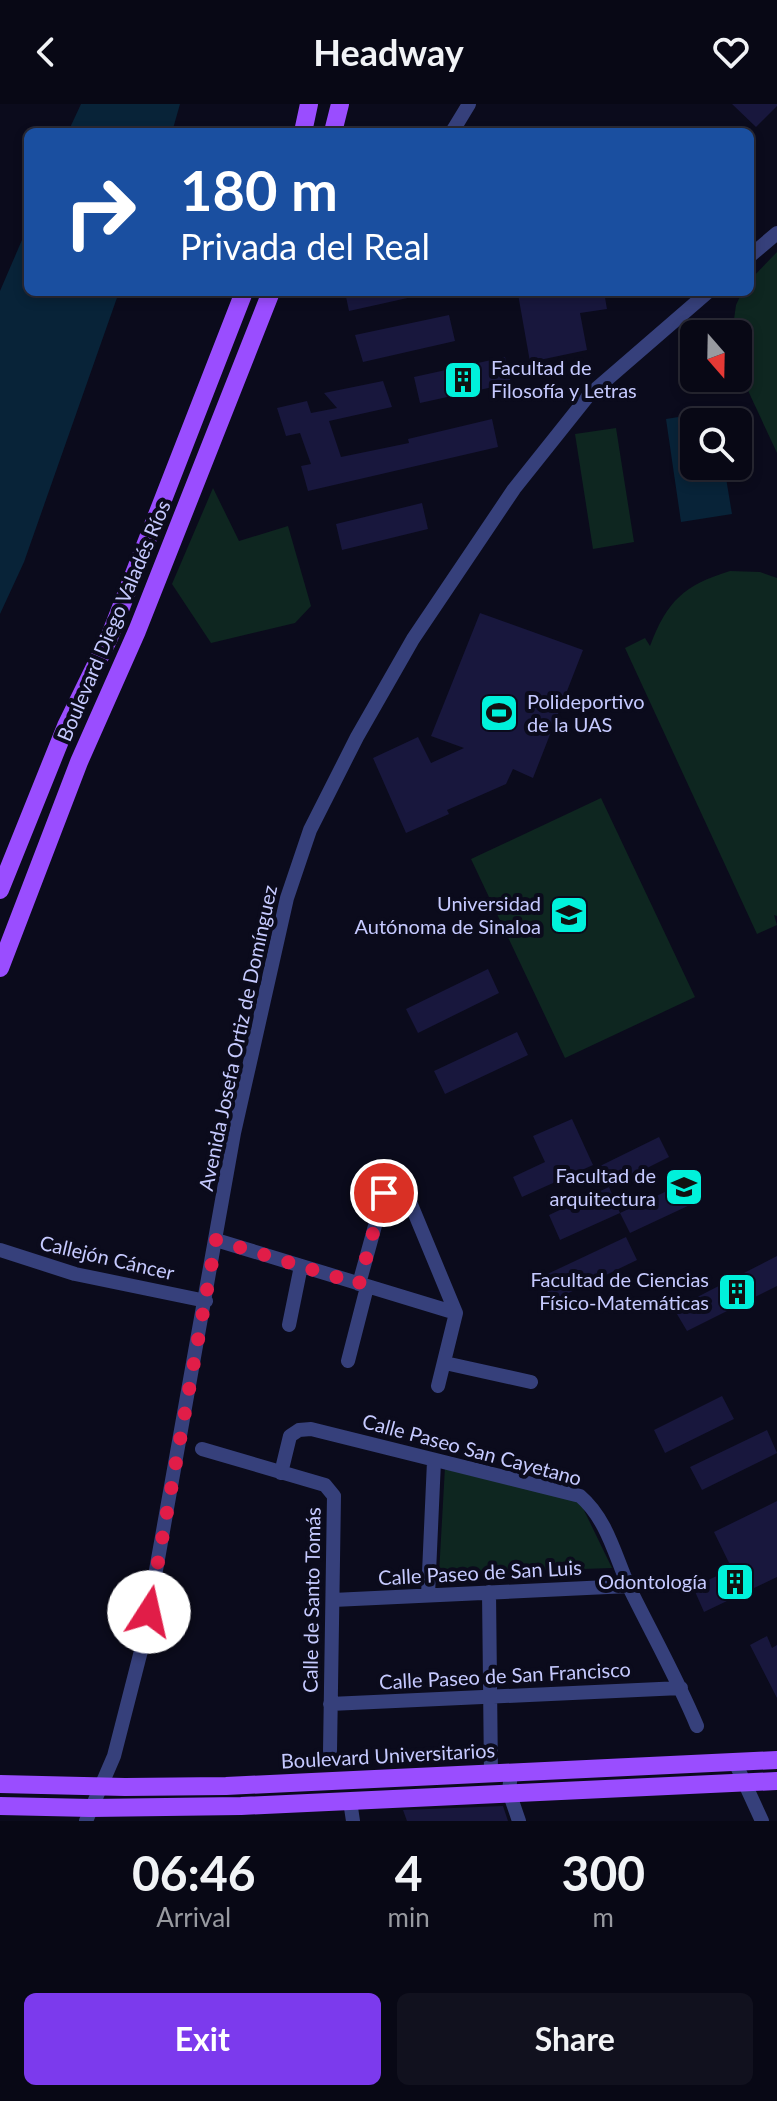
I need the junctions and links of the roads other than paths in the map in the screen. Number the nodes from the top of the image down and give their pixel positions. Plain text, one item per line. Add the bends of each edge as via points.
1 (309, 104) edge
2 (340, 104) edge
3 (469, 104) edge
4 (304, 128) edge
5 (334, 128) edge
6 (454, 128) edge
7 (777, 233) edge
8 (754, 253) edge
9 (242, 296) edge
10 (269, 296) edge
11 (703, 296) edge
12 (0, 890) edge
13 (0, 968) edge
14 (216, 1240) junction
15 (0, 1250) edge
16 (301, 1266) junction
17 (363, 1286) junction
18 (206, 1301) junction
19 (456, 1313) junction
20 (289, 1325) dead end
21 (348, 1361) dead end
22 (445, 1363) junction
23 (531, 1382) dead end
24 (438, 1386) dead end
25 (202, 1449) dead end
26 (434, 1461) junction
27 (281, 1473) junction
28 (629, 1586) junction
29 (489, 1592) junction
30 (428, 1595) junction
31 (333, 1600) junction
32 (681, 1688) junction
33 (490, 1697) junction
34 (330, 1704) junction
35 (697, 1726) dead end
36 (330, 1751) dead end
37 (777, 1760) edge
38 (735, 1762) junction
39 (511, 1772) junction
40 (491, 1774) junction
41 (777, 1781) edge
42 (744, 1783) junction
43 (0, 1784) edge
44 (102, 1787) junction
45 (509, 1792) junction
46 (350, 1801) junction
47 (0, 1806) edge
48 (241, 1814) edge
49 (89, 1815) edge
50 (353, 1821) edge
51 (519, 1821) edge
52 (762, 1821) edge

1 - 4 main road
2 - 5 main road
3 - 6 street
7 - 8 street
9 - 12 main road, Boulevard Diego Valadés Ríos via 109,638 66,726
10 - 13 main road, Boulevard Diego Valadés Ríos
11 - 14 street, Avenida Josefa Ortiz de Domínguez via 597,387 548,443 433,608 357,737 310,830 287,898 234,1133
14 - 16 street
14 - 18 street, Avenida Josefa Ortiz de Domínguez
15 - 18 street, Callejón Cáncer via 75,1274
16 - 17 street
16 - 20 street
17 - 19 street
17 - 19 street via 384,1193 399,1190 410,1202
17 - 21 street
18 - 44 street, Avenida Josefa Ortiz de Domínguez via 143,1643
19 - 22 street
22 - 23 street
22 - 24 street
25 - 27 street, Calle de Santo Tomás
26 - 27 street, Calle Paseo San Cayetano via 311,1429 290,1436
26 - 28 street, Calle Paseo San Cayetano via 580,1496 600,1519
26 - 30 street
27 - 31 street, Calle de Santo Tomás via 325,1485 334,1496
28 - 29 street, Calle Paseo de San Luis
28 - 32 street, Calle Paseo San Cayetano
29 - 30 street, Calle Paseo de San Luis
29 - 33 street
30 - 31 street, Calle Paseo de San Luis
31 - 34 street, Calle de Santo Tomás
32 - 33 street, Calle Paseo de San Francisco
32 - 35 street, Calle Paseo San Cayetano
33 - 34 street, Calle Paseo de San Francisco
33 - 40 street
34 - 36 street, Calle de Santo Tomás
37 - 38 main road, Boulevard Universitarios
38 - 39 main road, Boulevard Universitarios
38 - 42 street
39 - 40 main road, Boulevard Universitarios
39 - 45 street
40 - 44 main road, Boulevard Universitarios
41 - 42 main road
42 - 45 main road
42 - 52 street
43 - 44 main road, Boulevard Universitarios
44 - 49 street, Avenida Josefa Ortiz de Domínguez
45 - 46 main road
45 - 51 street
46 - 48 main road
46 - 50 street
47 - 49 main road
48 - 49 main road

